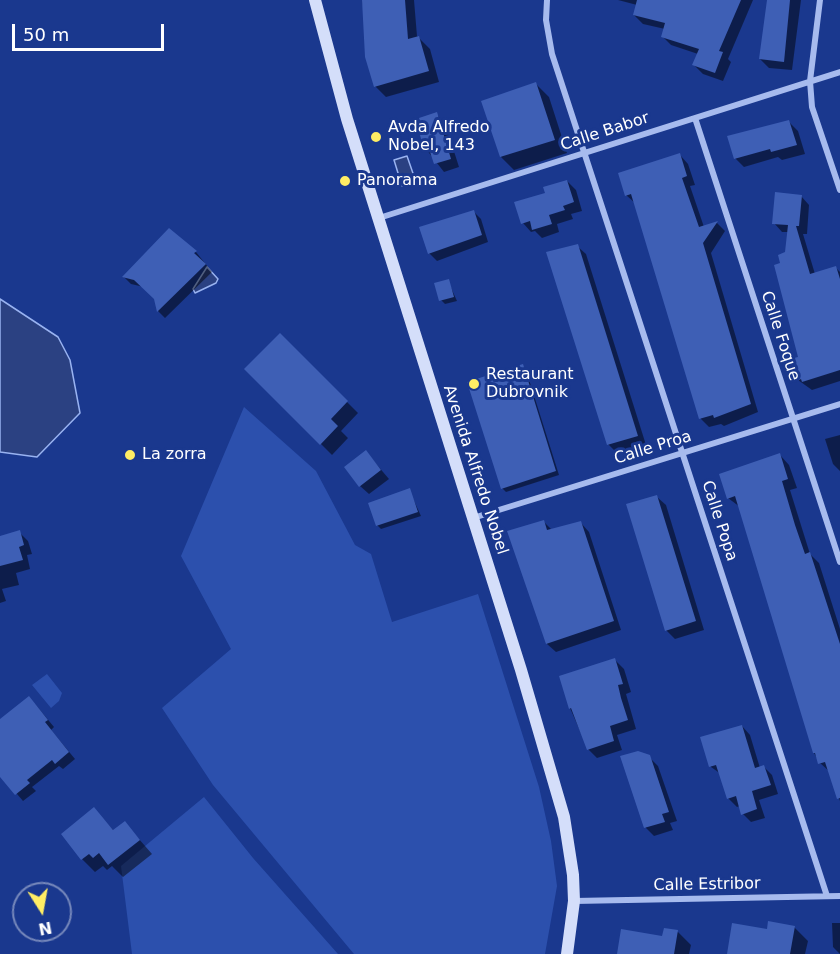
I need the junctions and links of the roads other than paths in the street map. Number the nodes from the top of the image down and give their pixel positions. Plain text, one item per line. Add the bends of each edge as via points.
1 (315, 0) edge
2 (547, 0) edge
3 (820, 0) edge
4 (840, 72) edge
5 (810, 81) junction
6 (694, 118) junction
7 (584, 153) junction
8 (840, 190) edge
9 (379, 218) junction
10 (840, 404) edge
11 (793, 419) junction
12 (682, 453) junction
13 (473, 518) junction
14 (840, 562) edge
15 (827, 896) junction
16 (840, 896) edge
17 (574, 901) junction
18 (567, 954) edge

1 - 9 main road, Avenida Alfredo Nobel
2 - 7 street, Calle Popa via 548,41
3 - 5 street
4 - 5 street, Calle Babor
5 - 6 street, Calle Babor
5 - 8 street via 812,107
6 - 7 street, Calle Babor
6 - 11 street, Calle Foque
7 - 9 street, Calle Babor
7 - 12 street, Calle Popa
9 - 13 main road, Avenida Alfredo Nobel
10 - 11 street, Calle Proa
11 - 12 street, Calle Proa
11 - 14 street, Calle Foque
12 - 13 street, Calle Proa
12 - 15 street, Calle Popa
13 - 17 main road, Avenida Alfredo Nobel via 564,817
15 - 16 street, Calle Estribor
15 - 17 street, Calle Estribor
17 - 18 main road, Avenida Alfredo Nobel

